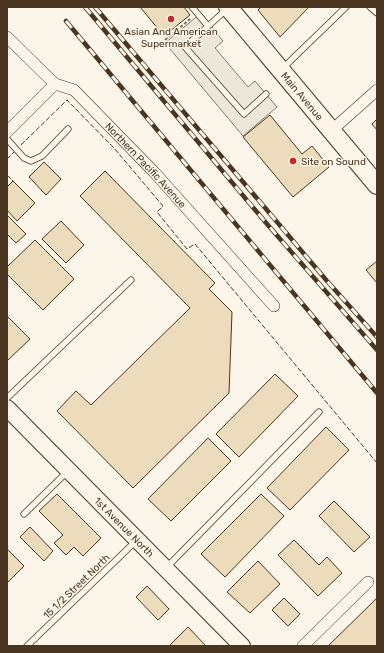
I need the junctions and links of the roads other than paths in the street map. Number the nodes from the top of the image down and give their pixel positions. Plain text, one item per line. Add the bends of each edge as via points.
1 (192, 7) edge
2 (228, 7) edge
3 (346, 7) edge
4 (370, 7) edge
5 (377, 13) edge
6 (208, 26) junction
7 (7, 37) edge
8 (280, 70) junction
9 (55, 84) junction
10 (377, 90) edge
11 (266, 94) dead end
12 (68, 129) dead end
13 (331, 131) junction
14 (7, 132) edge
15 (7, 139) edge
16 (377, 185) edge
17 (131, 280) dead end
18 (274, 306) dead end
19 (7, 398) edge
20 (7, 408) edge
21 (318, 412) dead end
22 (68, 471) junction
23 (24, 514) dead end
24 (137, 540) junction
25 (165, 568) junction
26 (368, 582) dead end
27 (27, 646) edge
28 (242, 646) edge
29 (303, 646) edge

1 - 6 lane
2 - 6 lane
2 - 8 main road, Main Avenue
3 - 8 lane
4 - 5 lane
6 - 11 lane via 185,47 244,114
7 - 9 street, Northern Pacific Avenue
8 - 13 main road, Main Avenue
9 - 14 street
9 - 18 street, Northern Pacific Avenue via 74,90 154,172
10 - 13 street
12 - 15 lane via 42,156 32,161 24,158
13 - 16 main road, Main Avenue
17 - 19 lane
20 - 22 street, 1st Avenue North
21 - 25 lane
22 - 23 lane
22 - 24 street, 1st Avenue North
24 - 25 street, 1st Avenue North
24 - 27 lane, 15 1/2 Street North
25 - 28 street, 1st Avenue North
26 - 29 street

